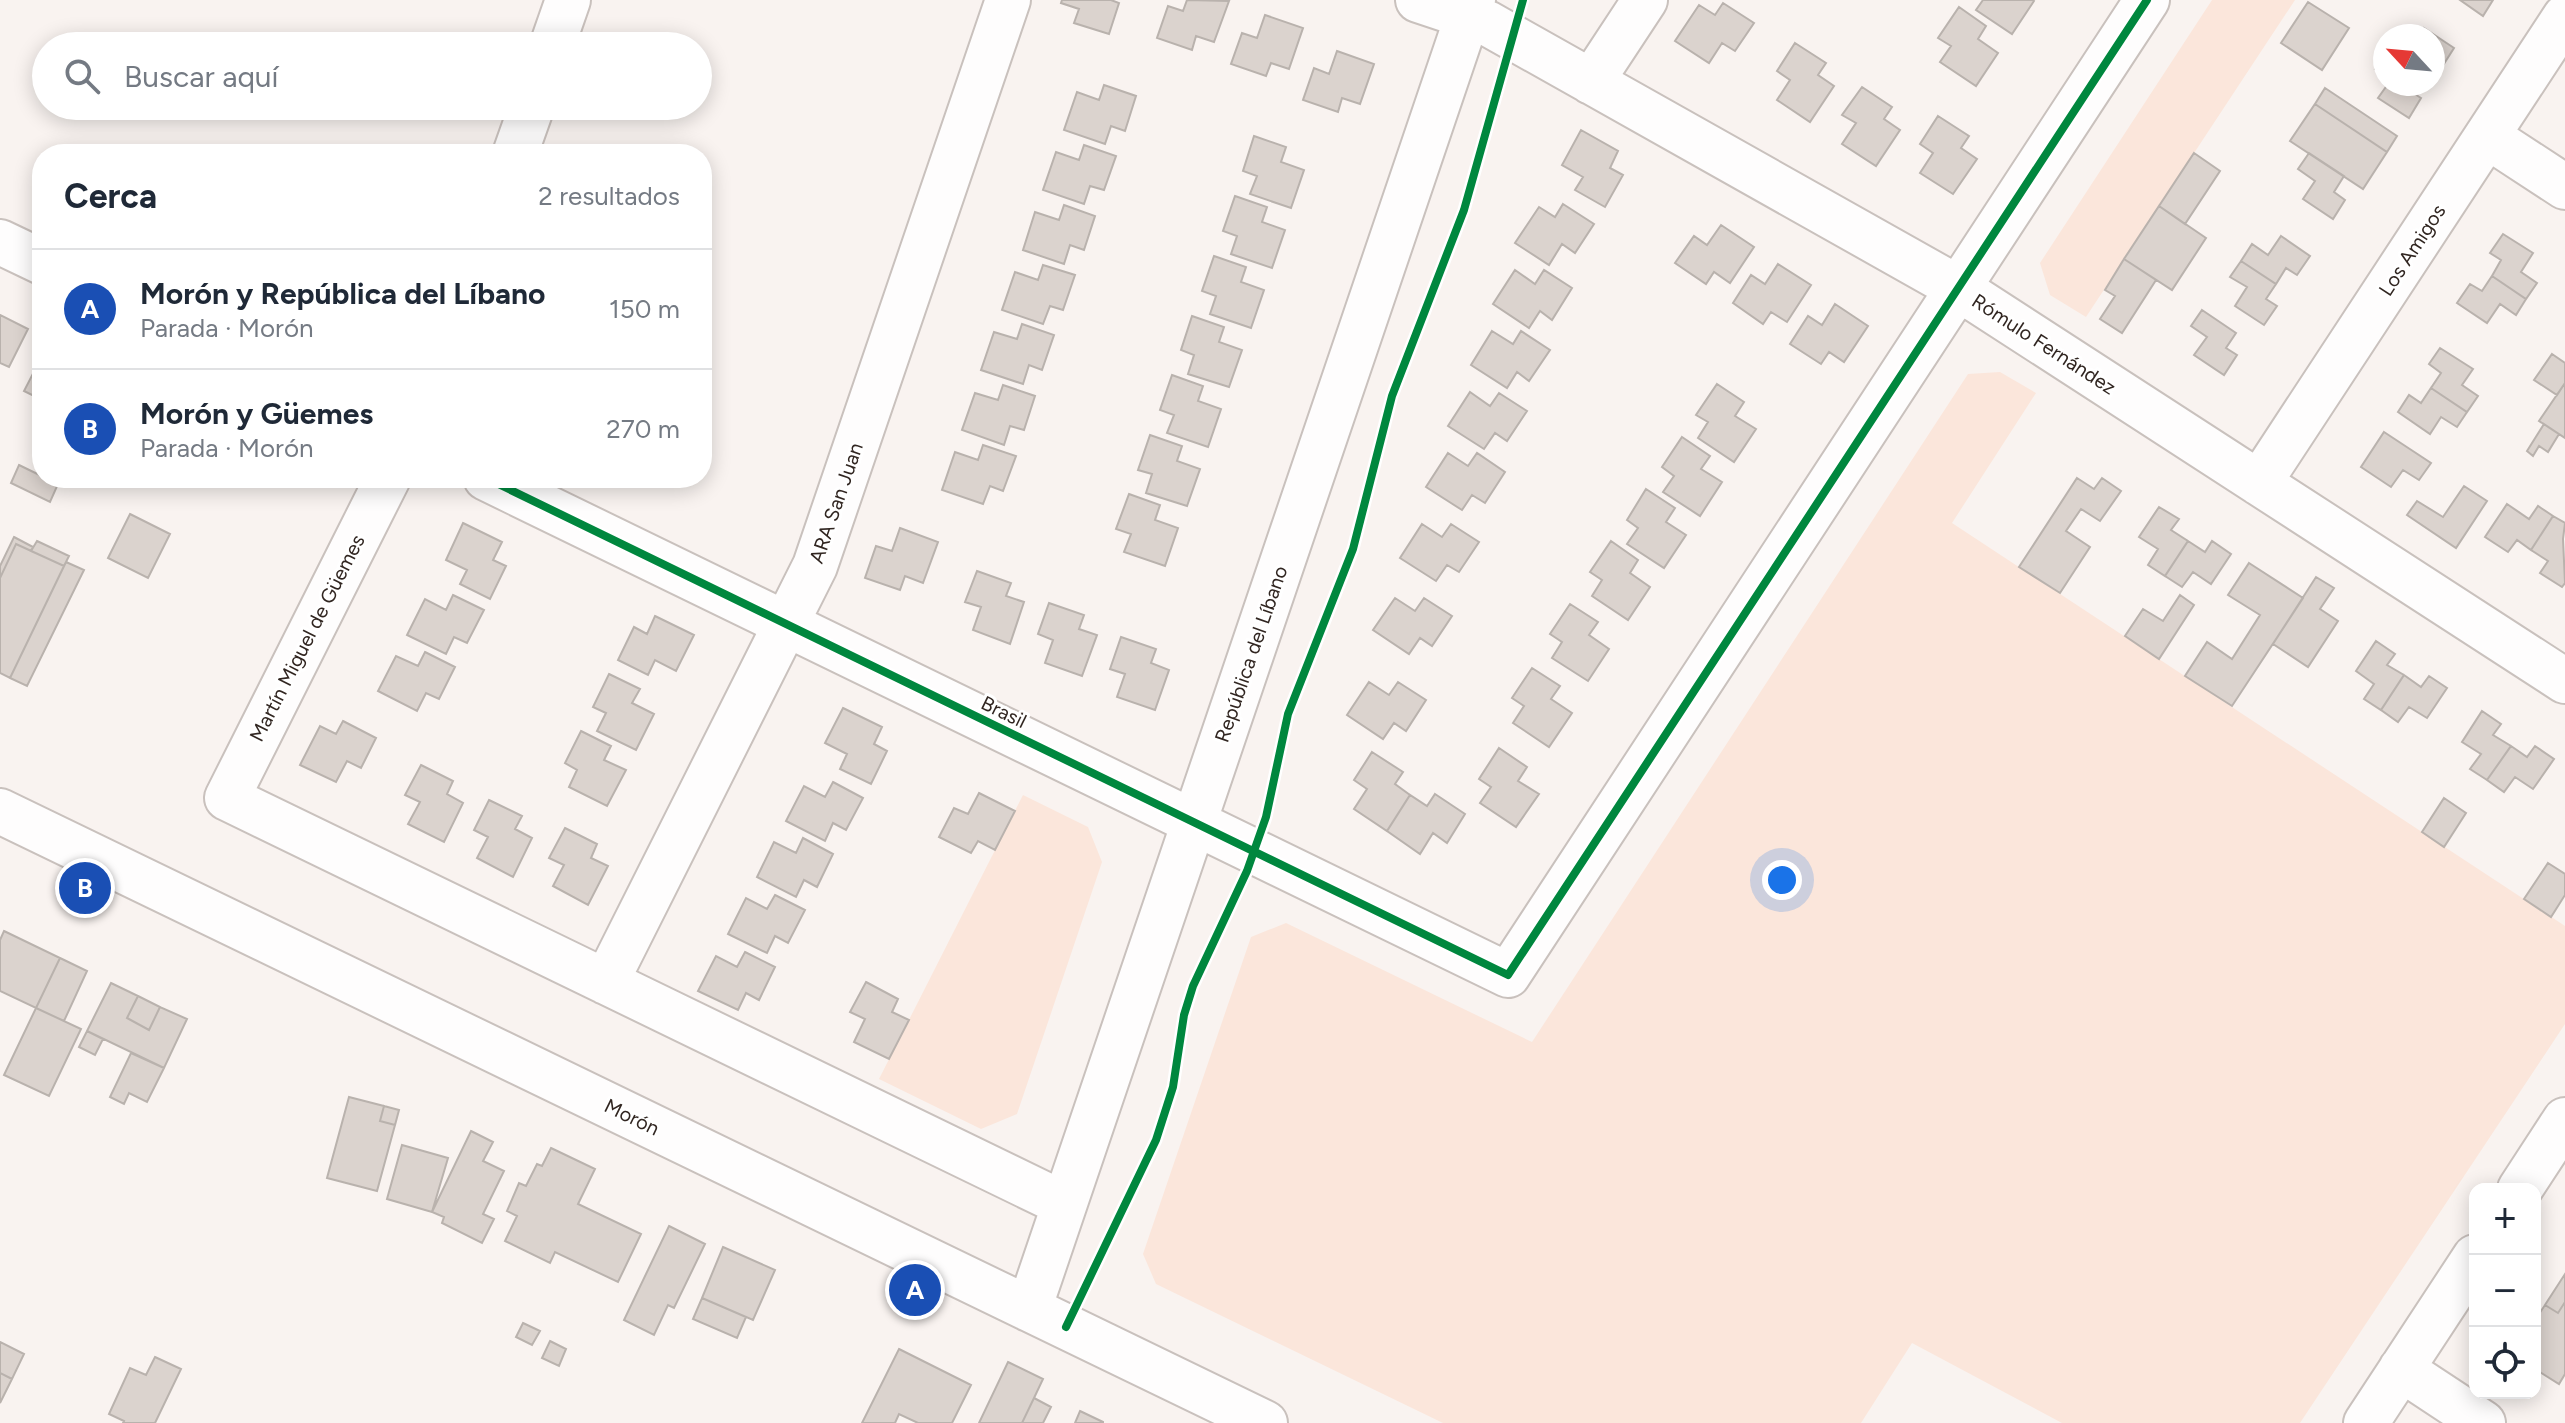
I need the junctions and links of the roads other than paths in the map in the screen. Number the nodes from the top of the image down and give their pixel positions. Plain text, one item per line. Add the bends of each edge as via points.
1 (568, 0) edge
2 (1008, 0) edge
3 (1418, 0) edge
4 (1645, 0) edge
5 (2147, 0) edge
6 (1470, 8) edge
7 (2565, 17) edge
8 (557, 32) edge
9 (1591, 82) junction
10 (527, 120) edge
11 (2487, 136) junction
12 (519, 144) edge
13 (2565, 187) edge
14 (0, 242) edge
15 (32, 257) edge
16 (1958, 288) junction
17 (2259, 483) junction
18 (383, 488) edge
19 (507, 488) edge
20 (786, 624) junction
21 (2565, 681) edge
22 (0, 811) edge
23 (1194, 822) junction
24 (606, 982) junction
25 (2565, 1120) edge
26 (2524, 1183) edge
27 (1064, 1204) junction
28 (2469, 1266) edge
29 (1029, 1309) junction
30 (2401, 1369) junction
31 (1265, 1423) edge
32 (2366, 1423) edge
33 (2483, 1423) edge

1 - 8 street
2 - 20 street, ARA San Juan via 815,566
3 - 6 street, Rómulo Fernández
4 - 9 street
5 - 16 street
6 - 9 street, Rómulo Fernández
6 - 23 street, República del Líbano
7 - 11 street, Los Amigos
9 - 16 street, Rómulo Fernández
10 - 12 street
11 - 13 street
11 - 17 street, Los Amigos
14 - 15 street
16 - 17 street, Rómulo Fernández
16 - 23 street, Brasil via 1508,975
17 - 21 street, Rómulo Fernández
18 - 24 street, Martín Miguel de Güemes via 227,798
19 - 20 street, Brasil
20 - 23 street, Brasil
20 - 24 street, ARA San Juan
22 - 29 street, Morón
23 - 27 street, República del Líbano
24 - 27 street
25 - 26 street
27 - 29 street, República del Líbano
28 - 30 street
29 - 31 street, Morón
30 - 32 street
30 - 33 street

